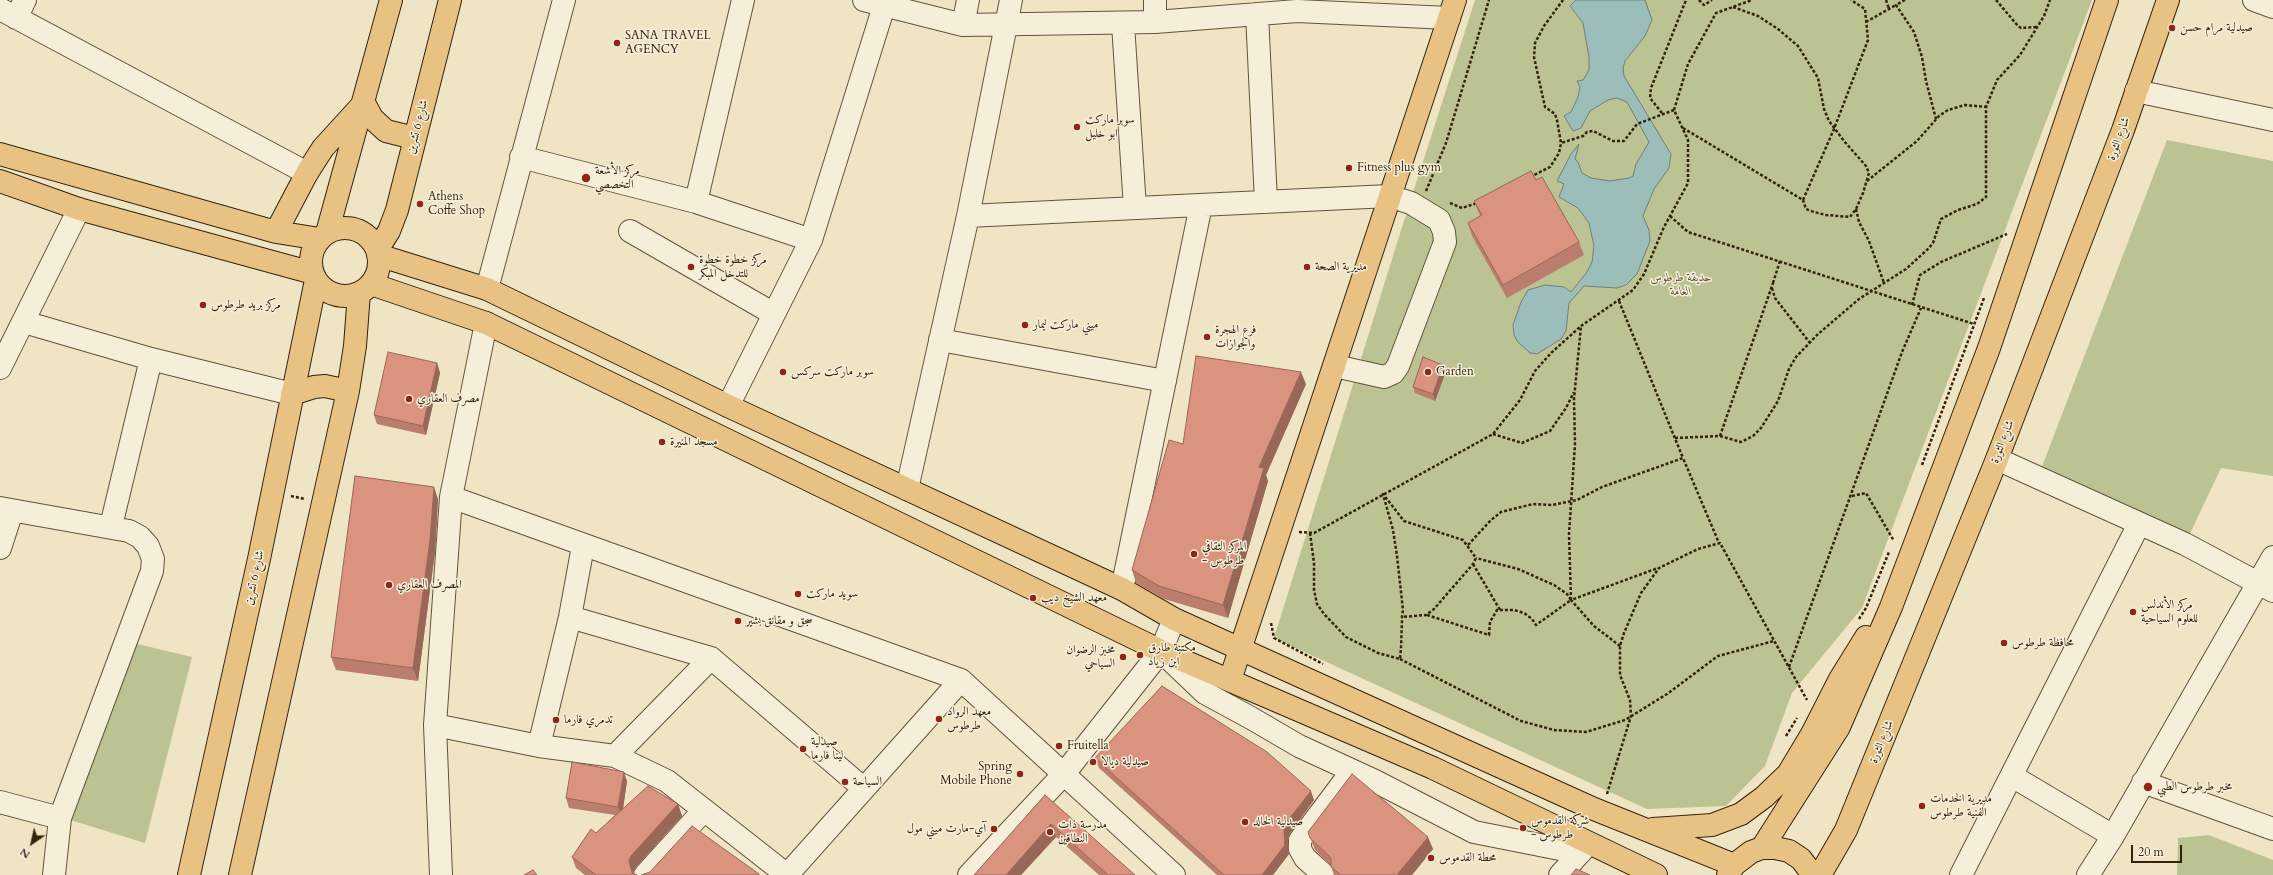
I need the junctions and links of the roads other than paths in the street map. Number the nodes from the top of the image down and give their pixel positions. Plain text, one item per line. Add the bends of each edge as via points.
1 (450, 0) edge
2 (564, 0) edge
3 (743, 0) edge
4 (968, 0) edge
5 (1010, 0) edge
6 (1155, 0) edge
7 (2108, 0) edge
8 (2168, 0) edge
9 (2254, 0) edge
10 (388, 1) edge
11 (874, 3) edge
12 (1296, 5) edge
13 (2273, 7) edge
14 (13, 9) edge
15 (1452, 9) edge
16 (1257, 14) junction
17 (1155, 22) junction
18 (1006, 24) junction
19 (1123, 24) junction
20 (963, 25) junction
21 (2136, 91) junction
22 (364, 103) junction
23 (2273, 120) edge
24 (416, 135) junction
25 (0, 154) edge
26 (521, 158) junction
27 (307, 173) junction
28 (0, 181) edge
29 (1389, 196) junction
30 (696, 202) junction
31 (1266, 202) junction
32 (1201, 205) junction
33 (1135, 208) junction
34 (79, 209) junction
35 (968, 216) junction
36 (630, 231) dead end
37 (276, 232) junction
38 (324, 236) junction
39 (811, 240) junction
40 (378, 253) junction
41 (314, 277) junction
42 (365, 289) junction
43 (487, 289) junction
44 (774, 314) junction
45 (24, 322) junction
46 (486, 323) junction
47 (940, 340) junction
48 (151, 359) junction
49 (1335, 366) junction
50 (0, 368) edge
51 (1165, 381) junction
52 (348, 391) junction
53 (292, 394) junction
54 (728, 406) junction
55 (1997, 459) junction
56 (907, 488) junction
57 (451, 497) junction
58 (6, 509) edge
59 (2140, 524) junction
60 (111, 526) junction
61 (583, 546) junction
62 (0, 548) edge
63 (2273, 557) edge
64 (2266, 587) edge
65 (1122, 589) junction
66 (1891, 607) junction
67 (570, 617) junction
68 (1174, 619) junction
69 (1242, 649) junction
70 (1160, 651) junction
71 (711, 658) junction
72 (961, 680) junction
73 (1230, 680) junction
74 (435, 725) junction
75 (539, 746) junction
76 (615, 756) junction
77 (1352, 771) junction
78 (1063, 775) junction
79 (2012, 776) junction
80 (2143, 782) junction
81 (863, 788) junction
82 (0, 802) edge
83 (704, 810) junction
84 (60, 818) junction
85 (1645, 829) junction
86 (2273, 830) edge
87 (2113, 836) junction
88 (1762, 848) junction
89 (1584, 849) junction
90 (1731, 870) edge
91 (54, 875) edge
92 (189, 875) edge
93 (240, 875) edge
94 (440, 875) edge
95 (645, 875) edge
96 (787, 875) edge
97 (969, 875) edge
98 (1174, 875) edge
99 (1324, 875) edge
100 (1560, 875) edge
101 (1656, 875) edge
102 (1813, 875) edge
103 (1820, 875) edge
104 (1961, 875) edge
105 (2088, 875) edge

1 - 24 main road, شارع 6 تشرين
2 - 26 street
3 - 30 street
4 - 20 street
5 - 18 street
6 - 17 street
7 - 66 main road via 1989,348
8 - 21 main road, شارع الثورة
9 - 13 street
10 - 22 main road
11 - 20 street
11 - 39 street
12 - 15 street
12 - 16 street
14 - 27 street
15 - 29 main road
16 - 17 street
16 - 31 street
17 - 19 street
18 - 19 street
18 - 20 street
18 - 35 street
19 - 33 street
21 - 23 street
21 - 55 main road, شارع الثورة
22 - 24 main road via 372,118 386,131 406,136
22 - 27 main road via 338,130
22 - 38 main road
24 - 40 main road, شارع 6 تشرين via 397,210
25 - 37 main road
26 - 30 street
26 - 43 street
27 - 37 main road
28 - 34 main road
29 - 31 street
29 - 49 main road
29 - 49 street via 1411,203 1439,220 1445,242 1398,366 1393,373 1384,377 1374,376
30 - 39 street
31 - 32 street
32 - 33 street
32 - 51 street
33 - 35 street
34 - 41 main road
34 - 45 street
35 - 47 street
36 - 44 street
37 - 38 main road
38 - 40 main road via 346,228 356,230 368,238
38 - 41 main road via 313,249 311,261
39 - 44 street
40 - 42 main road via 379,266
40 - 43 main road
41 - 42 main road via 324,289 335,295 347,296
41 - 53 main road, شارع 6 تشرين
42 - 46 main road
42 - 52 main road
43 - 54 main road
44 - 54 street
45 - 48 street
45 - 50 street
46 - 57 street
46 - 70 main road
47 - 51 street
47 - 56 street
48 - 53 street
48 - 60 street
49 - 69 main road
51 - 65 street
52 - 53 main road via 314,387
52 - 93 main road
53 - 92 main road, شارع 6 تشرين
54 - 56 main road
55 - 59 street
55 - 103 main road, شارع الثورة via 1846,830
56 - 65 main road
57 - 61 street
57 - 74 street
58 - 60 street
58 - 62 street
59 - 64 street via 2185,544
59 - 79 street
60 - 84 street via 140,537 148,546 153,559 152,571
61 - 67 street
61 - 72 street
63 - 64 street
64 - 80 street
65 - 68 main road
66 - 85 main road via 1871,629 1840,679 1788,774 1764,797 1741,814 1712,825
66 - 88 main road via 1840,727
67 - 71 street
67 - 75 street
68 - 69 main road
68 - 70 street
69 - 73 main road
69 - 85 main road via 1587,806
70 - 73 main road
70 - 77 street via 1205,693 1299,746
70 - 78 street
71 - 76 street
71 - 81 street
72 - 78 street
72 - 81 street
73 - 89 main road via 1433,768
74 - 75 street
74 - 94 street
75 - 76 street
76 - 83 street via 667,781
77 - 89 street via 1474,832
77 - 99 street via 1300,840 1300,849 1305,858
78 - 97 street
78 - 98 street
79 - 87 street
79 - 104 street
80 - 86 street
80 - 87 street
81 - 96 street
82 - 84 street
83 - 95 street
83 - 96 street
84 - 91 street
85 - 90 main road
87 - 105 street
88 - 90 main road via 1751,852
88 - 102 main road via 1789,851 1801,858
89 - 100 street
89 - 101 main road

